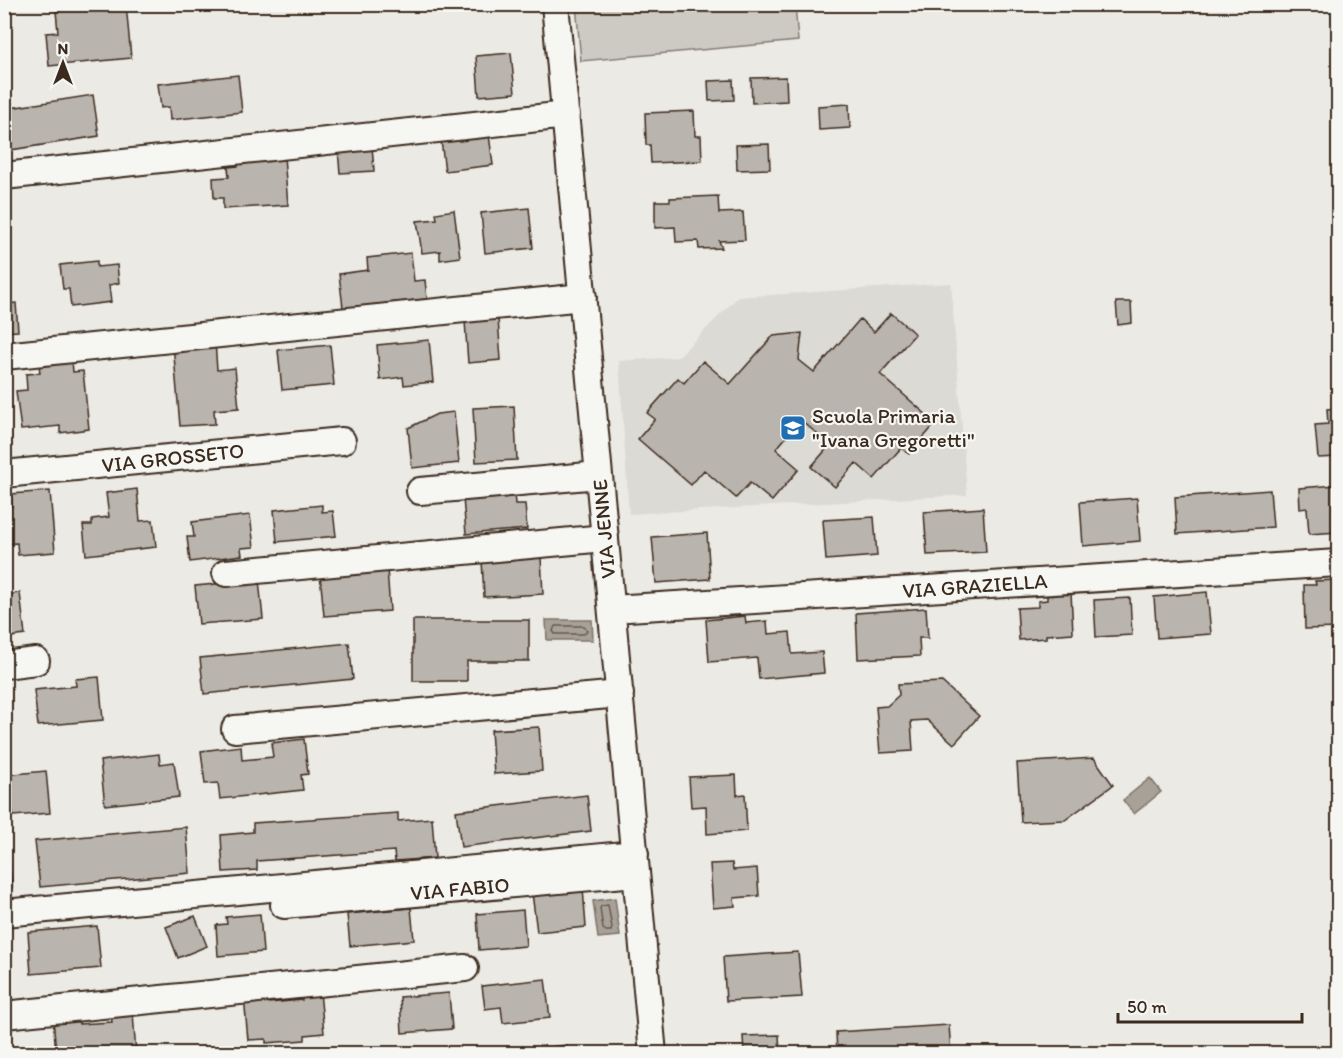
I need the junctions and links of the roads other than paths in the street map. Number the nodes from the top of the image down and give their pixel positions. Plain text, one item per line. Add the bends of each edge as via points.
1 (555, 4) edge
2 (566, 115) junction
3 (4, 176) edge
4 (583, 297) junction
5 (4, 356) edge
6 (342, 441) dead end
7 (4, 474) edge
8 (599, 475) junction
9 (420, 490) dead end
10 (605, 538) junction
11 (1338, 562) edge
12 (226, 573) dead end
13 (612, 609) junction
14 (36, 661) dead end
15 (4, 665) edge
16 (620, 694) junction
17 (235, 729) dead end
18 (636, 863) junction
19 (284, 905) dead end
20 (4, 913) edge
21 (465, 968) dead end
22 (4, 1015) edge
23 (653, 1053) edge

1 - 2 street, VIA JENNE
2 - 3 street
2 - 4 street, VIA JENNE
4 - 5 street
4 - 8 street, VIA JENNE
6 - 7 street, VIA GROSSETO
8 - 9 street
8 - 10 street, VIA JENNE
10 - 12 street
10 - 13 street, VIA JENNE
11 - 13 street, VIA GRAZIELLA
13 - 16 street, VIA JENNE
14 - 15 street
16 - 17 street
16 - 18 street, VIA JENNE
18 - 19 street, VIA FABIO
18 - 20 street
18 - 23 street, VIA JENNE
21 - 22 street

